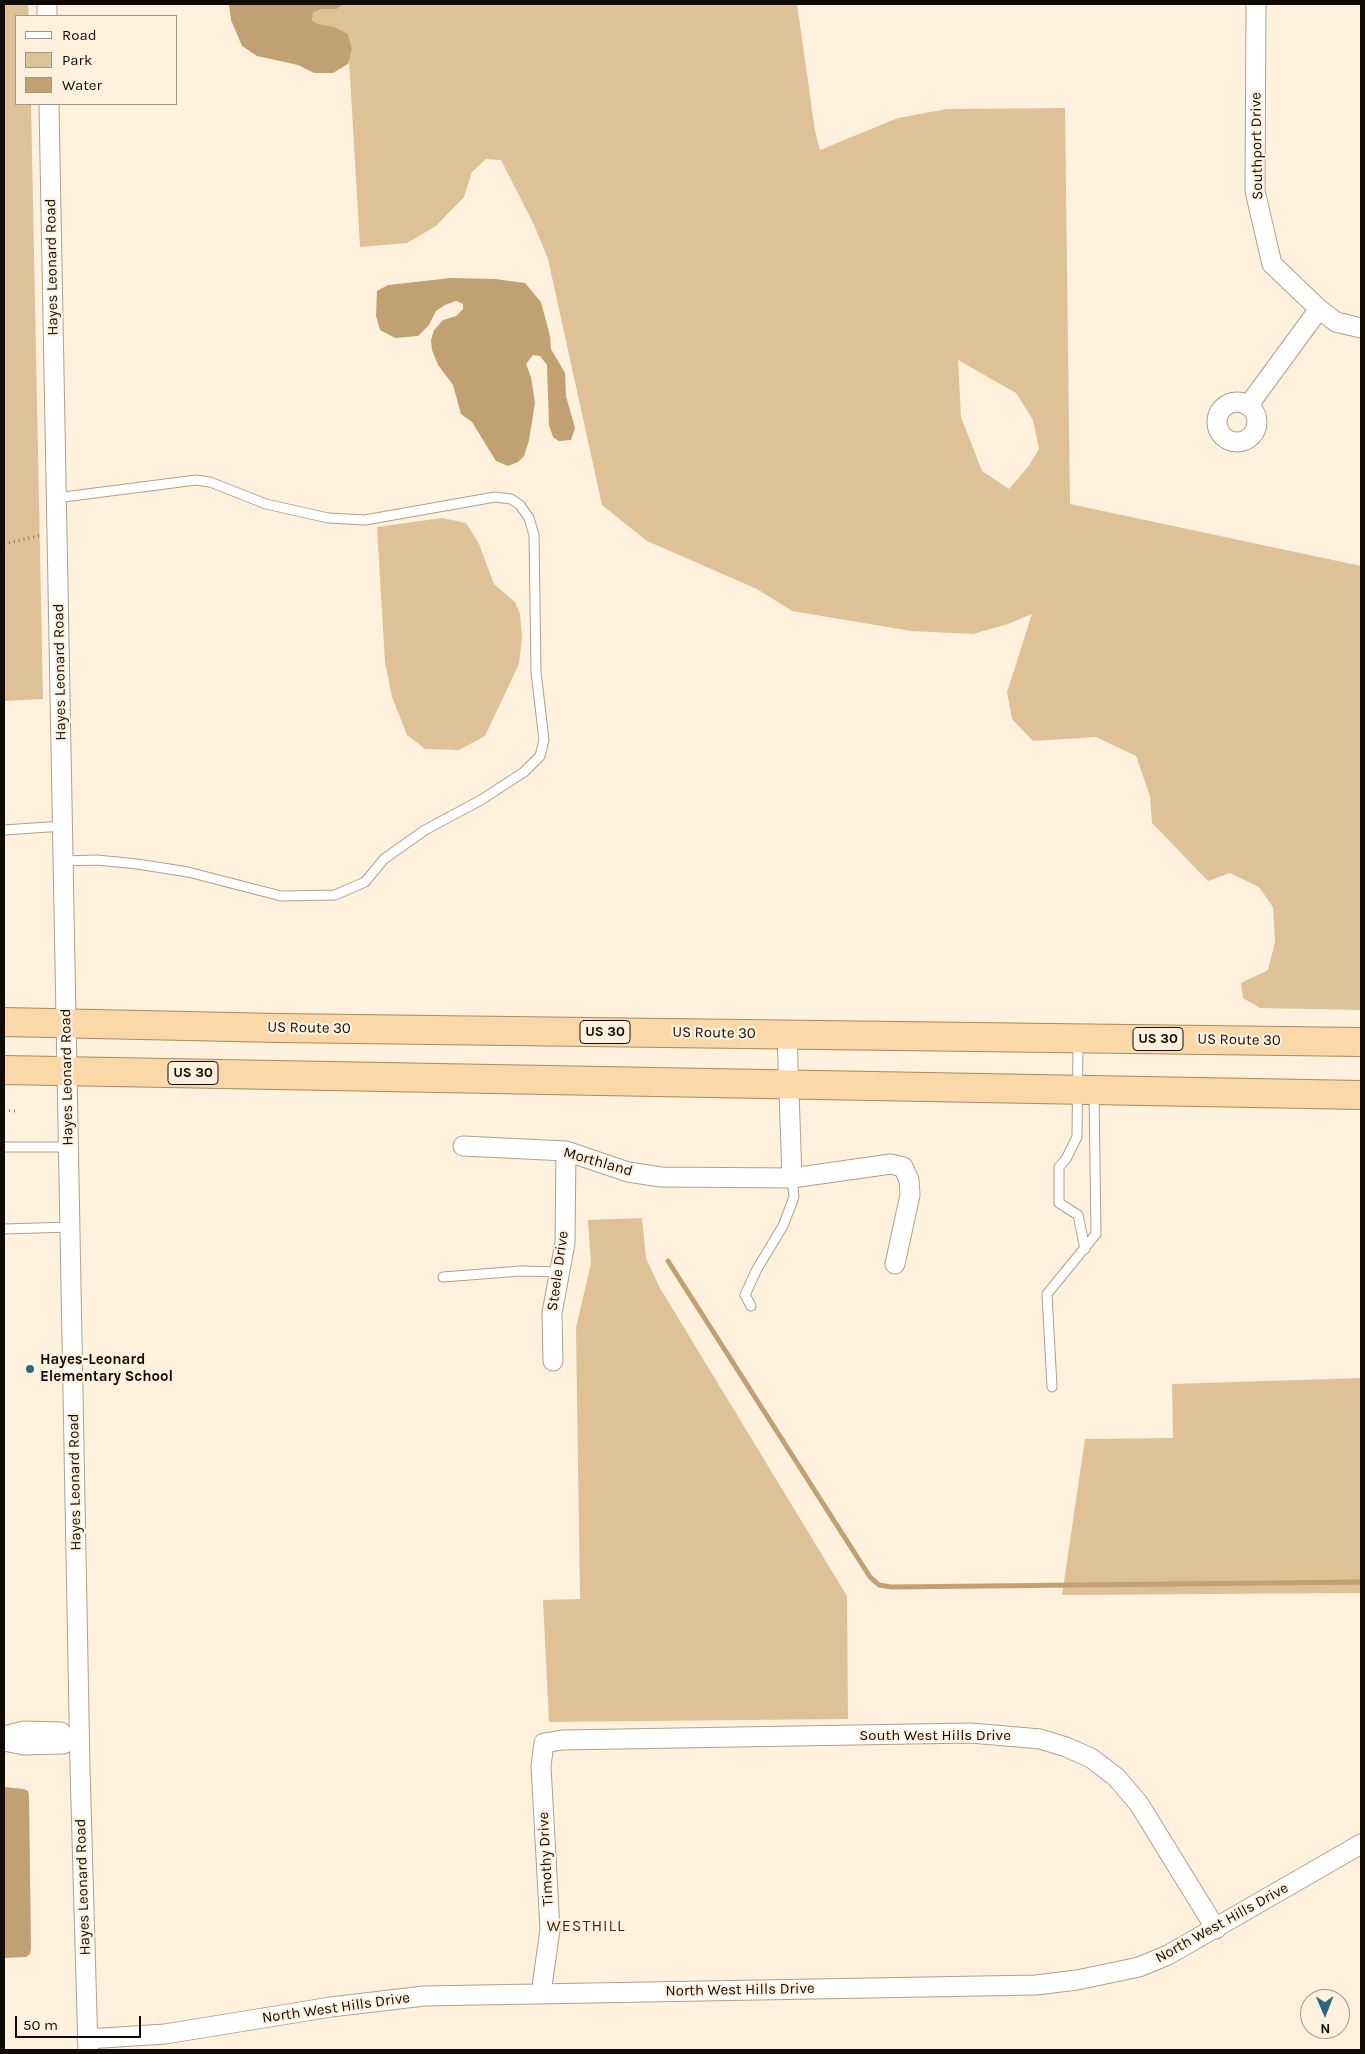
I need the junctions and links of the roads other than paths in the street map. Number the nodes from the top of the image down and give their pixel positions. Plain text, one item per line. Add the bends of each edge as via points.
1 (1256, 4) edge
2 (49, 105) edge
3 (1319, 309) junction
4 (1361, 328) edge
5 (1248, 406) dead end
6 (56, 498) junction
7 (62, 826) junction
8 (4, 830) edge
9 (63, 861) junction
10 (4, 1022) edge
11 (66, 1024) junction
12 (787, 1034) junction
13 (1078, 1038) junction
14 (1361, 1042) edge
15 (4, 1070) edge
16 (67, 1071) junction
17 (788, 1084) junction
18 (1086, 1090) junction
19 (1361, 1095) edge
20 (463, 1146) dead end
21 (4, 1147) edge
22 (68, 1147) junction
23 (566, 1151) junction
24 (792, 1178) junction
25 (70, 1227) junction
26 (4, 1229) edge
27 (1085, 1249) junction
28 (895, 1264) dead end
29 (560, 1272) junction
30 (443, 1277) dead end
31 (751, 1306) dead end
32 (552, 1361) dead end
33 (1052, 1387) dead end
34 (4, 1736) edge
35 (79, 1736) junction
36 (562, 1740) joint
37 (4, 1741) edge
38 (1361, 1844) edge
39 (1216, 1928) junction
40 (541, 1993) junction
41 (88, 2045) edge

1 - 3 street, Southport Drive via 1255,191 1272,264
2 - 6 street, Hayes Leonard Road
3 - 4 street, Southport Drive via 1336,322
3 - 5 street
6 - 7 street, Hayes Leonard Road
6 - 9 lane via 196,480 210,482 266,504 328,518 365,520 495,498 511,499 529,518 534,534 536,672 544,740 540,756 524,772 425,830 384,859 365,882 335,895 281,896 188,872 97,860
7 - 8 lane
7 - 9 street, Hayes Leonard Road
9 - 11 street, Hayes Leonard Road
10 - 11 highway, US 30
11 - 12 highway, US Route 30 / US 30
11 - 16 street, Hayes Leonard Road
12 - 13 highway, US Route 30 / US 30
12 - 17 street
13 - 14 highway, US Route 30 / US 30
13 - 18 lane
15 - 16 highway, US 30
16 - 17 highway, US 30
16 - 22 street, Hayes Leonard Road
17 - 18 highway, US 30
17 - 24 street
18 - 19 highway, US 30
18 - 27 lane via 1096,1234
18 - 27 lane via 1077,1137 1059,1167 1059,1203 1078,1215
20 - 23 street, Morthland
21 - 22 lane
22 - 25 street, Hayes Leonard Road
23 - 24 street, Morthland via 628,1172 661,1177
23 - 29 street, Steele Drive via 565,1243
24 - 28 street, Morthland via 890,1164 903,1167 910,1195
24 - 31 lane via 794,1197 783,1226 745,1295
25 - 26 lane
25 - 35 street, Hayes Leonard Road
27 - 33 lane via 1048,1294
29 - 30 lane via 521,1271
29 - 32 street, Steele Drive via 552,1313
34 - 35 street via 24,1732 62,1732
35 - 37 street via 63,1744 24,1745
35 - 41 street, Hayes Leonard Road
36 - 39 street, South West Hills Drive via 971,1732 1040,1739 1091,1758 1116,1777 1139,1804
36 - 40 street, Timothy Drive via 544,1742 541,1766 550,1930
38 - 39 street, North West Hills Drive
39 - 40 street, North West Hills Drive via 1139,1967 1036,1985
40 - 41 street, North West Hills Drive via 381,1999

